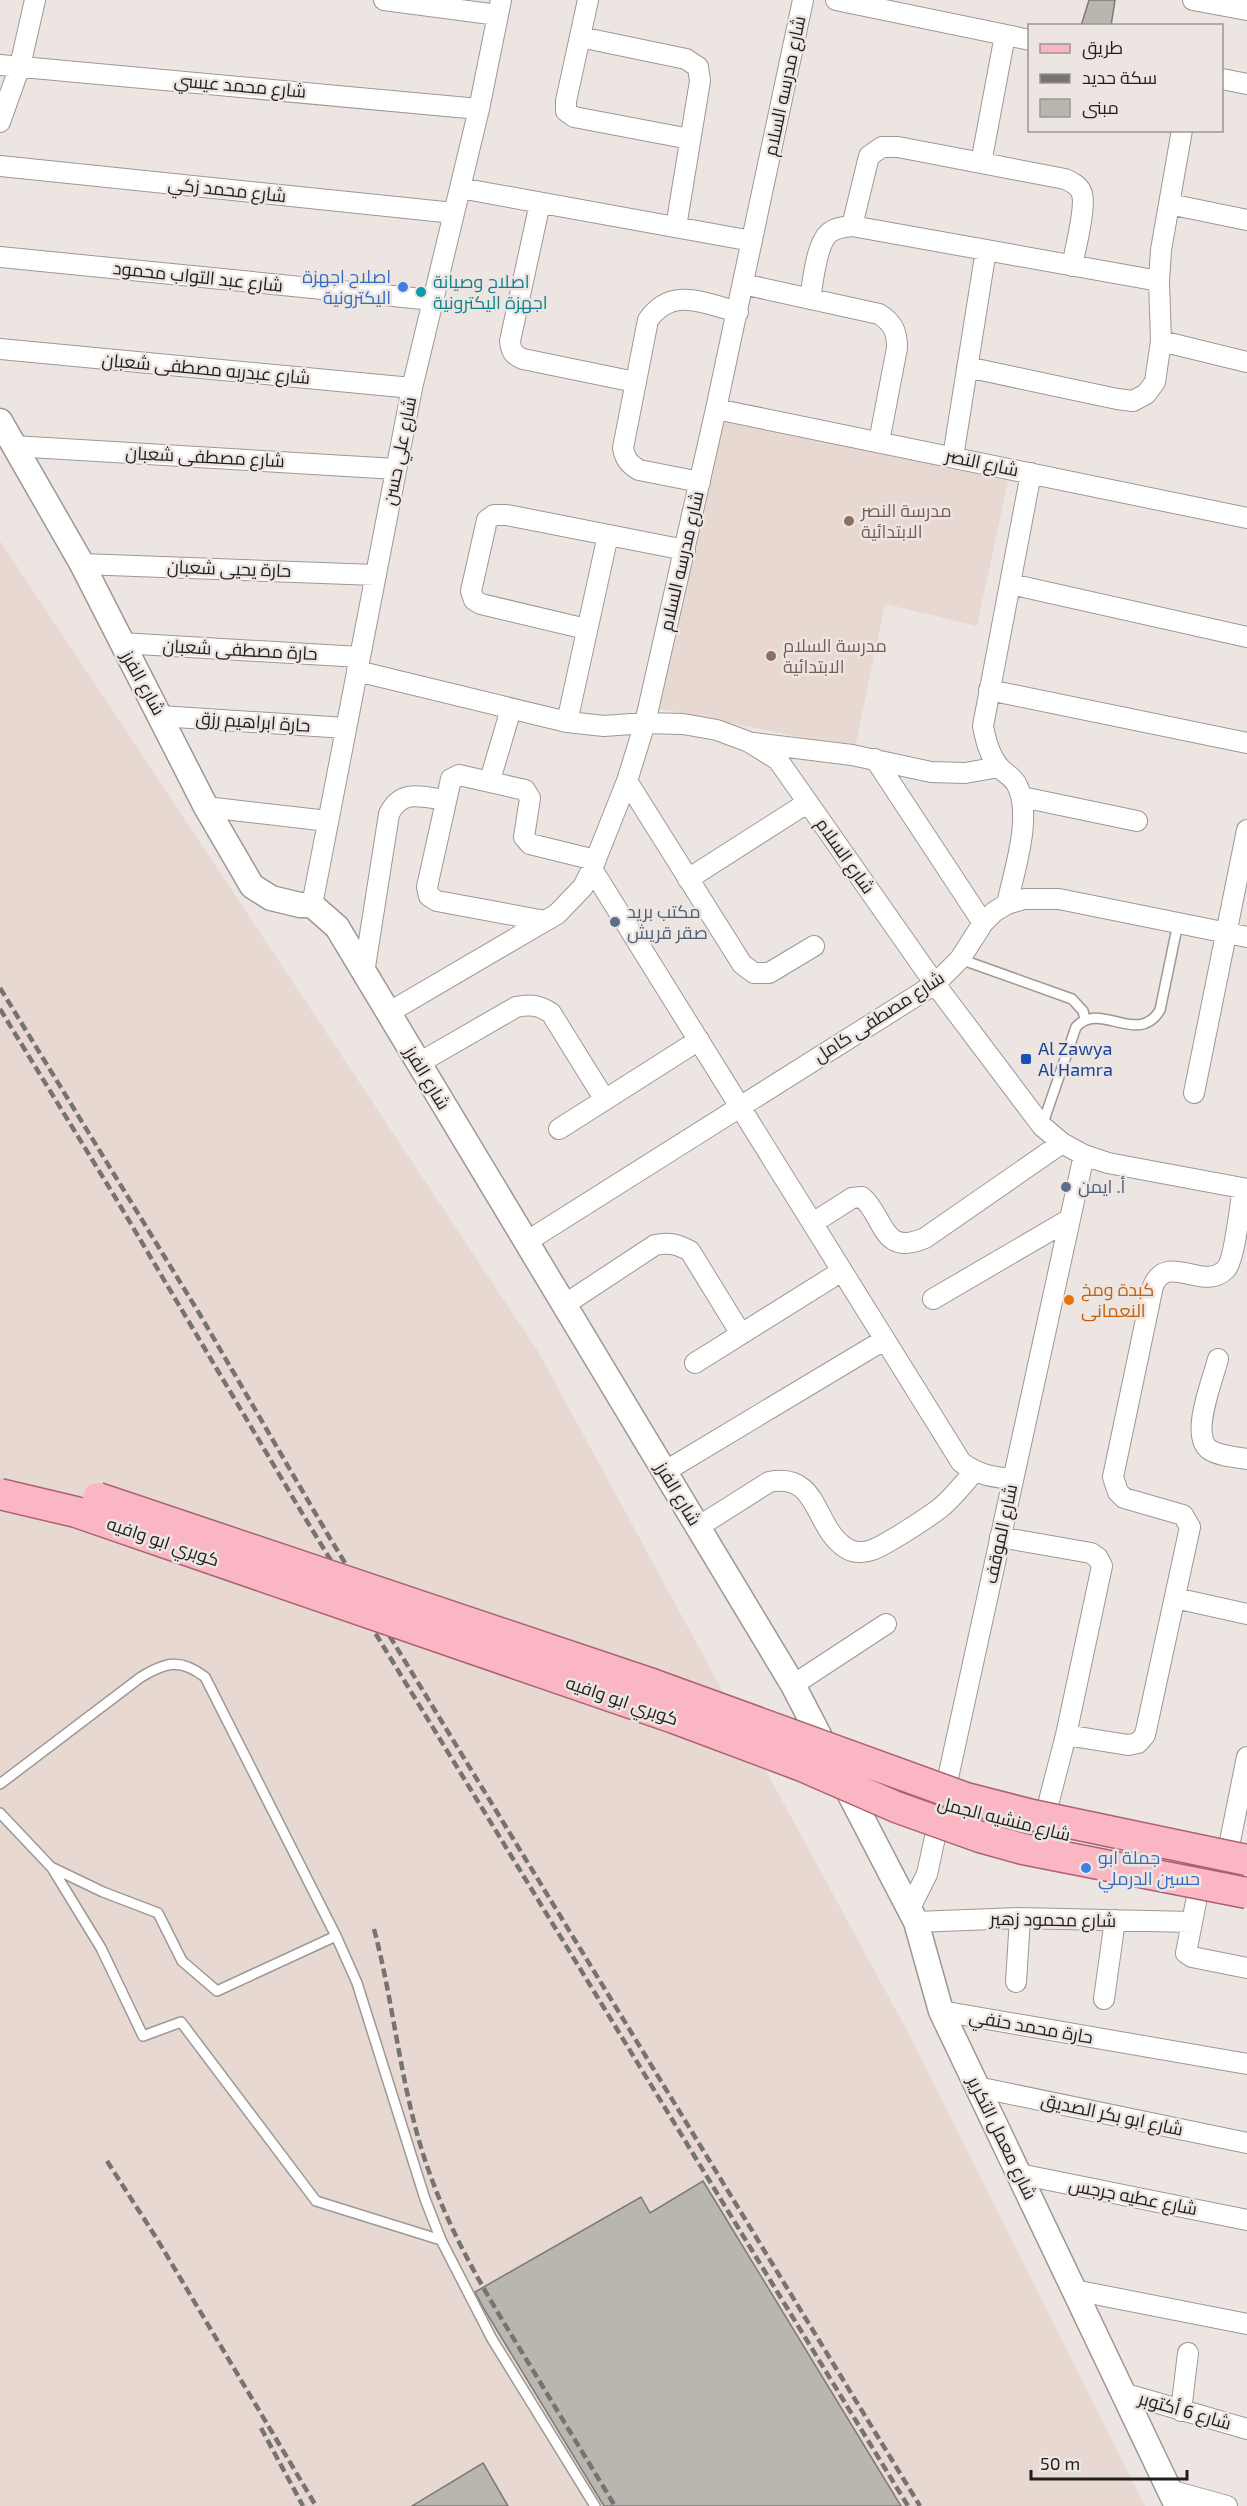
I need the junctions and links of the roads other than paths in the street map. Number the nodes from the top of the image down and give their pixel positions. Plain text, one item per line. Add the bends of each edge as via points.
1 (34, 0) edge
2 (384, 0) edge
3 (588, 0) edge
4 (803, 0) edge
5 (836, 0) edge
6 (1193, 0) edge
7 (500, 8) edge
8 (1247, 10) edge
9 (1005, 35) junction
10 (580, 37) junction
11 (1028, 40) edge
12 (0, 65) edge
13 (20, 66) junction
14 (1223, 79) edge
15 (1247, 84) edge
16 (479, 109) junction
17 (0, 122) edge
18 (1182, 132) edge
19 (690, 140) junction
20 (981, 163) junction
21 (0, 166) edge
22 (460, 188) junction
23 (540, 203) junction
24 (1169, 204) junction
25 (454, 213) junction
26 (1247, 220) edge
27 (852, 226) junction
28 (676, 227) junction
29 (752, 241) junction
30 (986, 250) junction
31 (0, 257) edge
32 (1072, 266) junction
33 (1159, 280) junction
34 (743, 284) junction
35 (810, 299) junction
36 (433, 300) junction
37 (738, 312) junction
38 (1161, 341) junction
39 (0, 349) edge
40 (1247, 362) edge
41 (967, 367) junction
42 (636, 382) junction
43 (412, 388) junction
44 (716, 409) junction
45 (0, 422) edge
46 (879, 442) junction
47 (13, 446) junction
48 (953, 457) junction
49 (396, 469) junction
50 (1031, 473) junction
51 (700, 482) junction
52 (1247, 518) edge
53 (608, 535) junction
54 (685, 550) junction
55 (82, 564) junction
56 (376, 574) junction
57 (1010, 584) junction
58 (586, 629) junction
59 (1247, 637) edge
60 (121, 643) junction
61 (358, 664) junction
62 (989, 690) junction
63 (511, 709) junction
64 (160, 716) junction
65 (567, 722) junction
66 (645, 723) junction
67 (346, 728) junction
68 (749, 742) junction
69 (1247, 743) edge
70 (875, 759) junction
71 (999, 767) junction
72 (490, 780) junction
73 (627, 781) junction
74 (1022, 797) junction
75 (445, 800) junction
76 (807, 803) junction
77 (206, 807) junction
78 (1137, 820) dead end
79 (328, 821) junction
80 (1247, 830) edge
81 (593, 865) junction
82 (688, 879) junction
83 (1007, 904) junction
84 (312, 905) junction
85 (545, 921) junction
86 (983, 923) junction
87 (1178, 923) junction
88 (1227, 933) junction
89 (1247, 938) edge
90 (814, 946) dead end
91 (960, 959) junction
92 (364, 973) junction
93 (935, 984) junction
94 (388, 1013) junction
95 (1085, 1019) junction
96 (699, 1041) junction
97 (418, 1063) junction
98 (1194, 1093) dead end
99 (605, 1100) junction
100 (740, 1106) junction
101 (1042, 1126) junction
102 (559, 1129) dead end
103 (1062, 1143) junction
104 (1084, 1155) junction
105 (1245, 1188) edge
106 (1070, 1219) junction
107 (813, 1223) junction
108 (526, 1242) junction
109 (842, 1270) junction
110 (933, 1299) dead end
111 (564, 1305) junction
112 (741, 1334) junction
113 (884, 1340) junction
114 (1218, 1359) dead end
115 (695, 1363) dead end
116 (1247, 1459) edge
117 (664, 1472) junction
118 (974, 1472) junction
119 (0, 1473) edge
120 (1013, 1479) junction
121 (0, 1494) edge
122 (698, 1527) junction
123 (1000, 1537) junction
124 (1175, 1598) junction
125 (1247, 1614) edge
126 (886, 1624) dead end
127 (793, 1685) junction
128 (1066, 1735) junction
129 (1247, 1757) edge
130 (835, 1768) junction
131 (0, 1784) edge
132 (942, 1805) junction
133 (0, 1814) edge
134 (1042, 1830) junction
135 (1231, 1865) edge
136 (52, 1868) junction
137 (1247, 1893) edge
138 (913, 1916) junction
139 (1020, 1918) junction
140 (1115, 1920) junction
141 (1191, 1922) junction
142 (336, 1936) junction
143 (1247, 1968) edge
144 (1017, 1982) dead end
145 (1104, 1999) dead end
146 (941, 2011) junction
147 (1247, 2064) edge
148 (977, 2088) junction
149 (1247, 2143) edge
150 (1019, 2174) junction
151 (1247, 2220) edge
152 (441, 2240) junction
153 (1074, 2290) junction
154 (1247, 2324) edge
155 (1188, 2353) dead end
156 (1123, 2393) junction
157 (1181, 2411) junction
158 (1246, 2425) edge
159 (1173, 2498) edge
160 (595, 2506) edge
161 (1227, 2506) edge

1 - 13 street
2 - 7 street
3 - 10 street
4 - 29 street, شارع مدرسه السلام
5 - 9 street
6 - 8 street
7 - 16 street, شارع علي حسن
9 - 11 street
9 - 20 street
10 - 19 street via 693,62 700,81
10 - 19 street via 565,106 569,115
12 - 13 street, شارع محمد عيسي
13 - 16 street, شارع محمد عيسي
13 - 17 street
14 - 15 street
16 - 22 street, شارع علي حسن
18 - 24 street
19 - 28 street
20 - 27 street via 882,147 869,156
20 - 32 street via 1076,184 1083,205
21 - 25 street, شارع محمد زكي
22 - 23 street
22 - 25 street, شارع علي حسن
23 - 28 street
23 - 42 street via 510,349 523,359
24 - 26 street
24 - 33 street
25 - 36 street, شارع علي حسن
27 - 30 street
27 - 35 street via 839,227 821,244
28 - 29 street
29 - 34 street, شارع مدرسه السلام
30 - 32 street
30 - 41 street
31 - 36 street, شارع عبد التواب محمود
32 - 33 street
33 - 38 street
34 - 35 street
34 - 37 street, شارع مدرسه السلام
35 - 46 street via 879,314 897,334
36 - 43 street, شارع علي حسن
37 - 42 street via 686,299 670,300 657,308 648,321
37 - 44 street, شارع مدرسه السلام
38 - 40 street
38 - 41 street via 1155,382 1146,394 1132,401
39 - 43 street, شارع عبدربه مصطفى شعبان
41 - 48 street
42 - 51 street via 623,448 625,457 639,470
43 - 49 street, شارع علي حسن
44 - 46 street, شارع النصر
44 - 51 street, شارع مدرسه السلام
45 - 47 street, شارع الفرز
46 - 48 street, شارع النصر
47 - 49 street, شارع مصطفى شعبان
47 - 55 street, شارع الفرز
48 - 50 street, شارع النصر
49 - 56 street, شارع علي حسن
50 - 52 street, شارع النصر
50 - 57 street
51 - 54 street, شارع مدرسه السلام
53 - 54 street
53 - 58 street
53 - 58 street via 507,515 494,515 483,529 471,591 474,600
54 - 66 street, شارع مدرسه السلام
55 - 56 street, حارة يحيى شعبان
55 - 60 street, شارع الفرز
56 - 61 street, شارع علي حسن
57 - 59 street
57 - 62 street
58 - 65 street
60 - 61 street, حارة مصطفى شعبان
60 - 64 street, شارع الفرز
61 - 63 street, شارع السلام
61 - 67 street, شارع علي حسن
62 - 69 street
62 - 71 street via 983,726 988,749
63 - 65 street, شارع السلام
63 - 72 street
64 - 67 street, حارة ابراهيم رزق
64 - 77 street, شارع الفرز
65 - 66 street, شارع السلام via 604,726
66 - 68 street, شارع السلام via 717,730
66 - 73 street, شارع مدرسه السلام
67 - 79 street, شارع علي حسن
68 - 70 street
68 - 76 street, شارع السلام via 778,760
70 - 71 street via 931,772 965,773
70 - 86 street
71 - 74 street via 1017,783
72 - 75 street via 455,776
72 - 81 street via 520,787 528,793 526,841
73 - 81 street, شارع مدرسه السلام
73 - 82 street
74 - 78 street
74 - 83 street via 1024,819
75 - 85 street via 427,886 429,896 437,901
75 - 92 street via 413,795 393,805
76 - 82 street
76 - 93 street, شارع السلام
77 - 79 street
77 - 84 street, شارع الفرز via 252,886 271,898
79 - 84 street, شارع علي حسن
80 - 88 street
81 - 85 street, شارع مدرسه السلام via 571,902
81 - 96 street
82 - 90 street via 742,964 754,973 769,973
83 - 86 street, شارع مصطفى كامل
83 - 87 street, شارع مصطفى كامل via 1024,899 1059,899
84 - 92 street, شارع الفرز via 337,927
85 - 94 street, شارع مدرسه السلام
86 - 91 street, شارع مصطفى كامل
87 - 88 street, شارع مصطفى كامل
87 - 95 lane via 1156,1017 1135,1026
88 - 89 street, شارع مصطفى كامل
88 - 98 street
91 - 93 street, شارع مصطفى كامل
91 - 95 lane via 1072,999
92 - 94 street, شارع الفرز
93 - 100 street, شارع مصطفى كامل
93 - 101 street, شارع السلام
94 - 97 street, شارع الفرز
95 - 101 lane via 1076,1027
96 - 99 street
96 - 100 street
97 - 99 street via 516,1007 540,1006 551,1013
97 - 108 street, شارع الفرز
99 - 102 street
100 - 107 street
100 - 108 street, شارع مصطفى كامل
101 - 103 street, شارع السلام
103 - 104 street, شارع السلام
103 - 107 street via 916,1242 906,1244 888,1237 862,1197 852,1198
104 - 105 street, شارع السلام via 1108,1163
104 - 106 street, شارع الموقف
105 - 124 street via 1227,1268 1214,1276 1166,1271 1157,1276 1113,1477 1124,1498 1177,1512 1188,1521 1190,1534
106 - 110 street
106 - 120 street, شارع الموقف
107 - 109 street
108 - 111 street, شارع الفرز
109 - 112 street
109 - 113 street
111 - 112 street via 654,1245 667,1243 690,1251
111 - 117 street, شارع الفرز
112 - 115 street
113 - 117 street
113 - 118 street via 961,1462
114 - 116 street via 1200,1424 1201,1438 1208,1449
117 - 122 street, شارع الفرز
118 - 120 street
118 - 122 street via 939,1509 873,1550 848,1550 838,1542 804,1488 781,1480 769,1482
119 - 135 main road, كوبري ابو وافيه, bridge via 83,1493 174,1523 652,1684 966,1798
120 - 123 street, شارع الموقف
121 - 137 main road, كوبري ابو وافيه, bridge via 76,1512 674,1718 980,1837 1023,1850
122 - 127 street, شارع الفرز
123 - 128 street via 1091,1553 1102,1566
123 - 132 street, شارع الموقف
124 - 125 street
124 - 128 street via 1145,1735 1138,1743 1128,1745
126 - 127 street
127 - 130 street, شارع الفرز
128 - 134 street
129 - 135 street
130 - 132 main road, شارع منشيه الجمل
130 - 138 street, شارع معمل التكرير
131 - 142 lane via 141,1677 160,1666 179,1663 194,1668 205,1677
132 - 134 main road, شارع منشيه الجمل
132 - 138 street, شارع الموقف via 927,1875
133 - 136 lane
134 - 135 main road, شارع منشيه الجمل
135 - 141 street
136 - 142 lane via 158,1913 182,1961 217,1991
136 - 152 lane via 101,1948 143,2036 181,2022 316,2201
138 - 139 street, شارع محمود زهير
138 - 146 street, شارع معمل التكرير
139 - 140 street, شارع محمود زهير
139 - 144 street
140 - 141 street, شارع محمود زهير
140 - 145 street
141 - 143 street via 1185,1950 1188,1956
142 - 152 lane via 357,1983
146 - 147 street, حارة محمد حنفي
146 - 148 street, شارع معمل التكرير
148 - 149 street, شارع ابو بكر الصديق
148 - 150 street, شارع معمل التكرير
150 - 151 street, شارع عطيه جرجس
150 - 153 street, شارع معمل التكرير
152 - 160 lane via 492,2339
153 - 154 street
153 - 156 street, شارع معمل التكرير
155 - 157 street
156 - 157 street, شارع 6 أكتوبر
156 - 159 street, شارع معمل التكرير
157 - 158 street, شارع 6 أكتوبر
159 - 161 street

